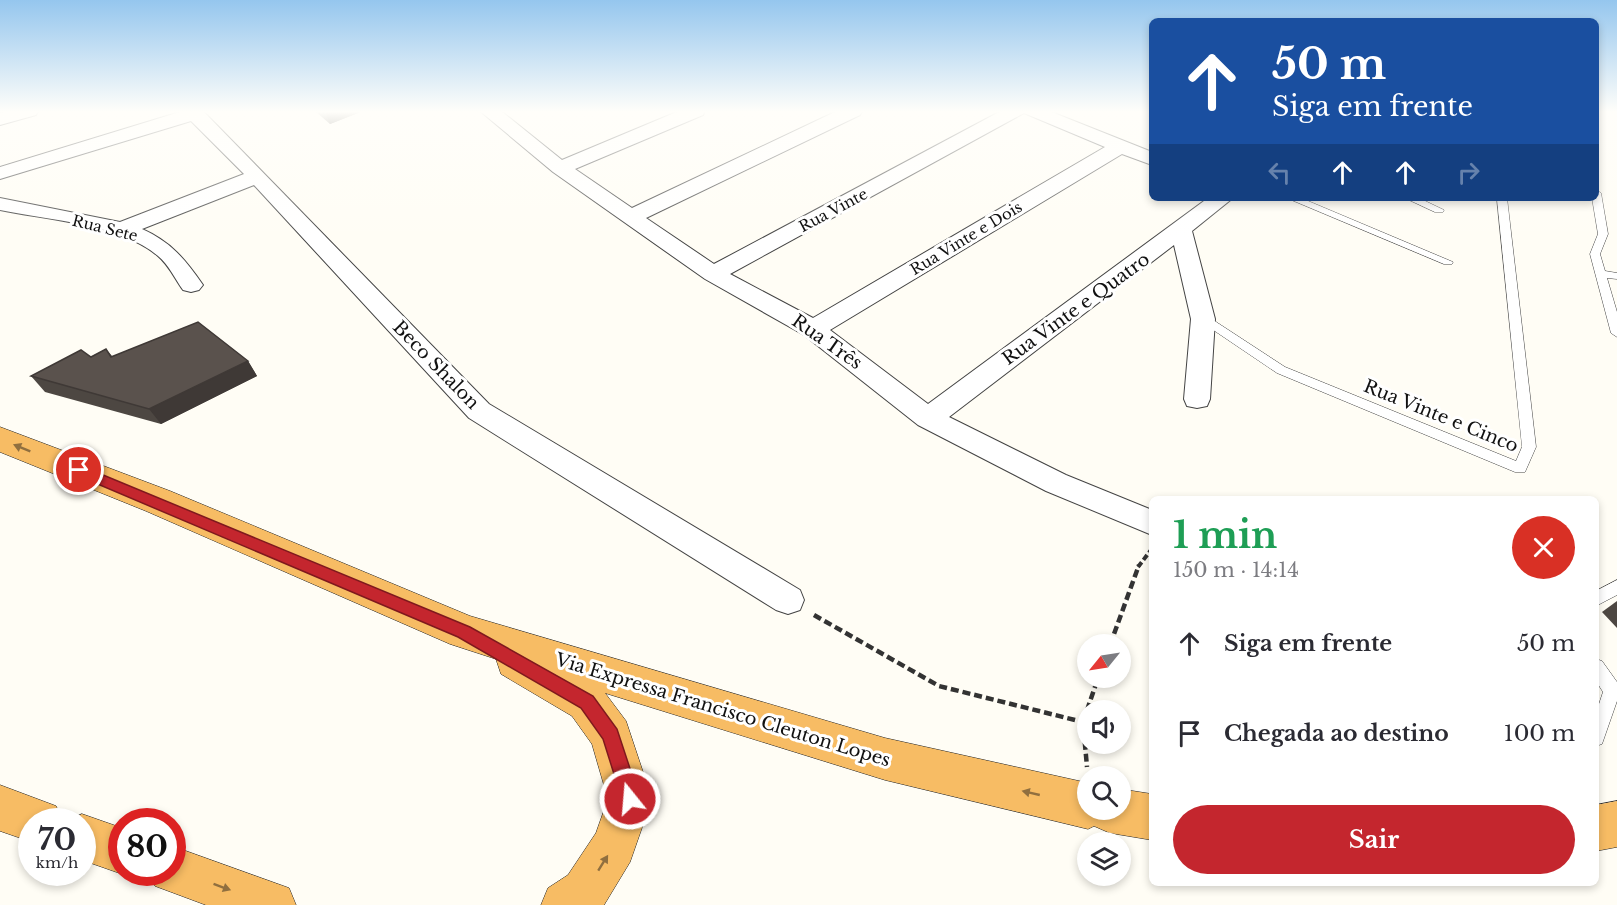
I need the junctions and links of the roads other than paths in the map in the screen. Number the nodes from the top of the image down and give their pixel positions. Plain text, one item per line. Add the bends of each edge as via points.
1 (64, 153) edge
2 (235, 153) edge
3 (544, 153) edge
4 (595, 153) edge
5 (764, 153) edge
6 (937, 153) edge
7 (1109, 153) edge
8 (560, 168) junction
9 (0, 173) edge
10 (258, 176) junction
11 (1218, 201) edge
12 (1299, 201) edge
13 (1417, 201) edge
14 (1502, 201) edge
15 (1597, 201) edge
16 (0, 204) edge
17 (1439, 210) dead end
18 (630, 217) junction
19 (122, 229) junction
20 (1181, 230) junction
21 (1603, 234) junction
22 (1617, 236) edge
23 (1448, 262) dead end
24 (713, 274) junction
25 (1599, 274) junction
26 (1617, 276) edge
27 (191, 285) dead end
28 (1203, 319) junction
29 (813, 329) junction
30 (1616, 330) edge
31 (1197, 399) dead end
32 (928, 418) junction
33 (0, 439) edge
34 (1149, 522) edge
35 (1617, 587) edge
36 (1599, 597) edge
37 (788, 600) road end
38 (464, 632) junction
39 (1599, 670) edge
40 (1615, 691) edge
41 (1599, 731) edge
42 (1077, 803) edge
43 (0, 808) edge
44 (18, 814) edge
45 (1131, 814) edge
46 (1149, 816) edge
47 (1617, 824) edge
48 (1599, 827) edge
49 (186, 874) edge
50 (272, 905) edge
51 (565, 905) edge

1 - 9 street
2 - 10 street, Beco Shalon
3 - 8 street, Rua Três
4 - 8 street
5 - 18 street
6 - 24 street, Rua Vinte
7 - 29 street, Rua Vinte e Dois
8 - 18 street, Rua Três
10 - 19 street
10 - 37 street, Beco Shalon via 479,411
11 - 20 street, Rua Vinte e Quatro
12 - 23 lane
13 - 17 lane
14 - 28 lane, Rua Vinte e Cinco via 1529,447 1520,468 1281,370
15 - 21 lane
16 - 19 street, Rua Sete
18 - 24 street, Rua Três
19 - 27 street, Rua Sete via 166,251
20 - 28 street
20 - 32 street, Rua Vinte e Quatro
21 - 22 lane
21 - 25 lane via 1595,254
24 - 29 street, Rua Três
25 - 26 lane
25 - 30 lane
28 - 31 street
29 - 32 street, Rua Três
32 - 34 street, Rua Três via 1056,483
38 -> 33 highway, Via Expressa Francisco Cleuton Lopes via 158,501
35 - 36 lane
42 -> 38 highway, Via Expressa Francisco Cleuton Lopes via 885,759
51 -> 38 highway via 585,892 614,846 630,799 611,735 587,702
39 - 40 lane
40 - 41 lane
43 - 44 highway
45 - 46 highway
47 - 48 highway
49 -> 50 highway

